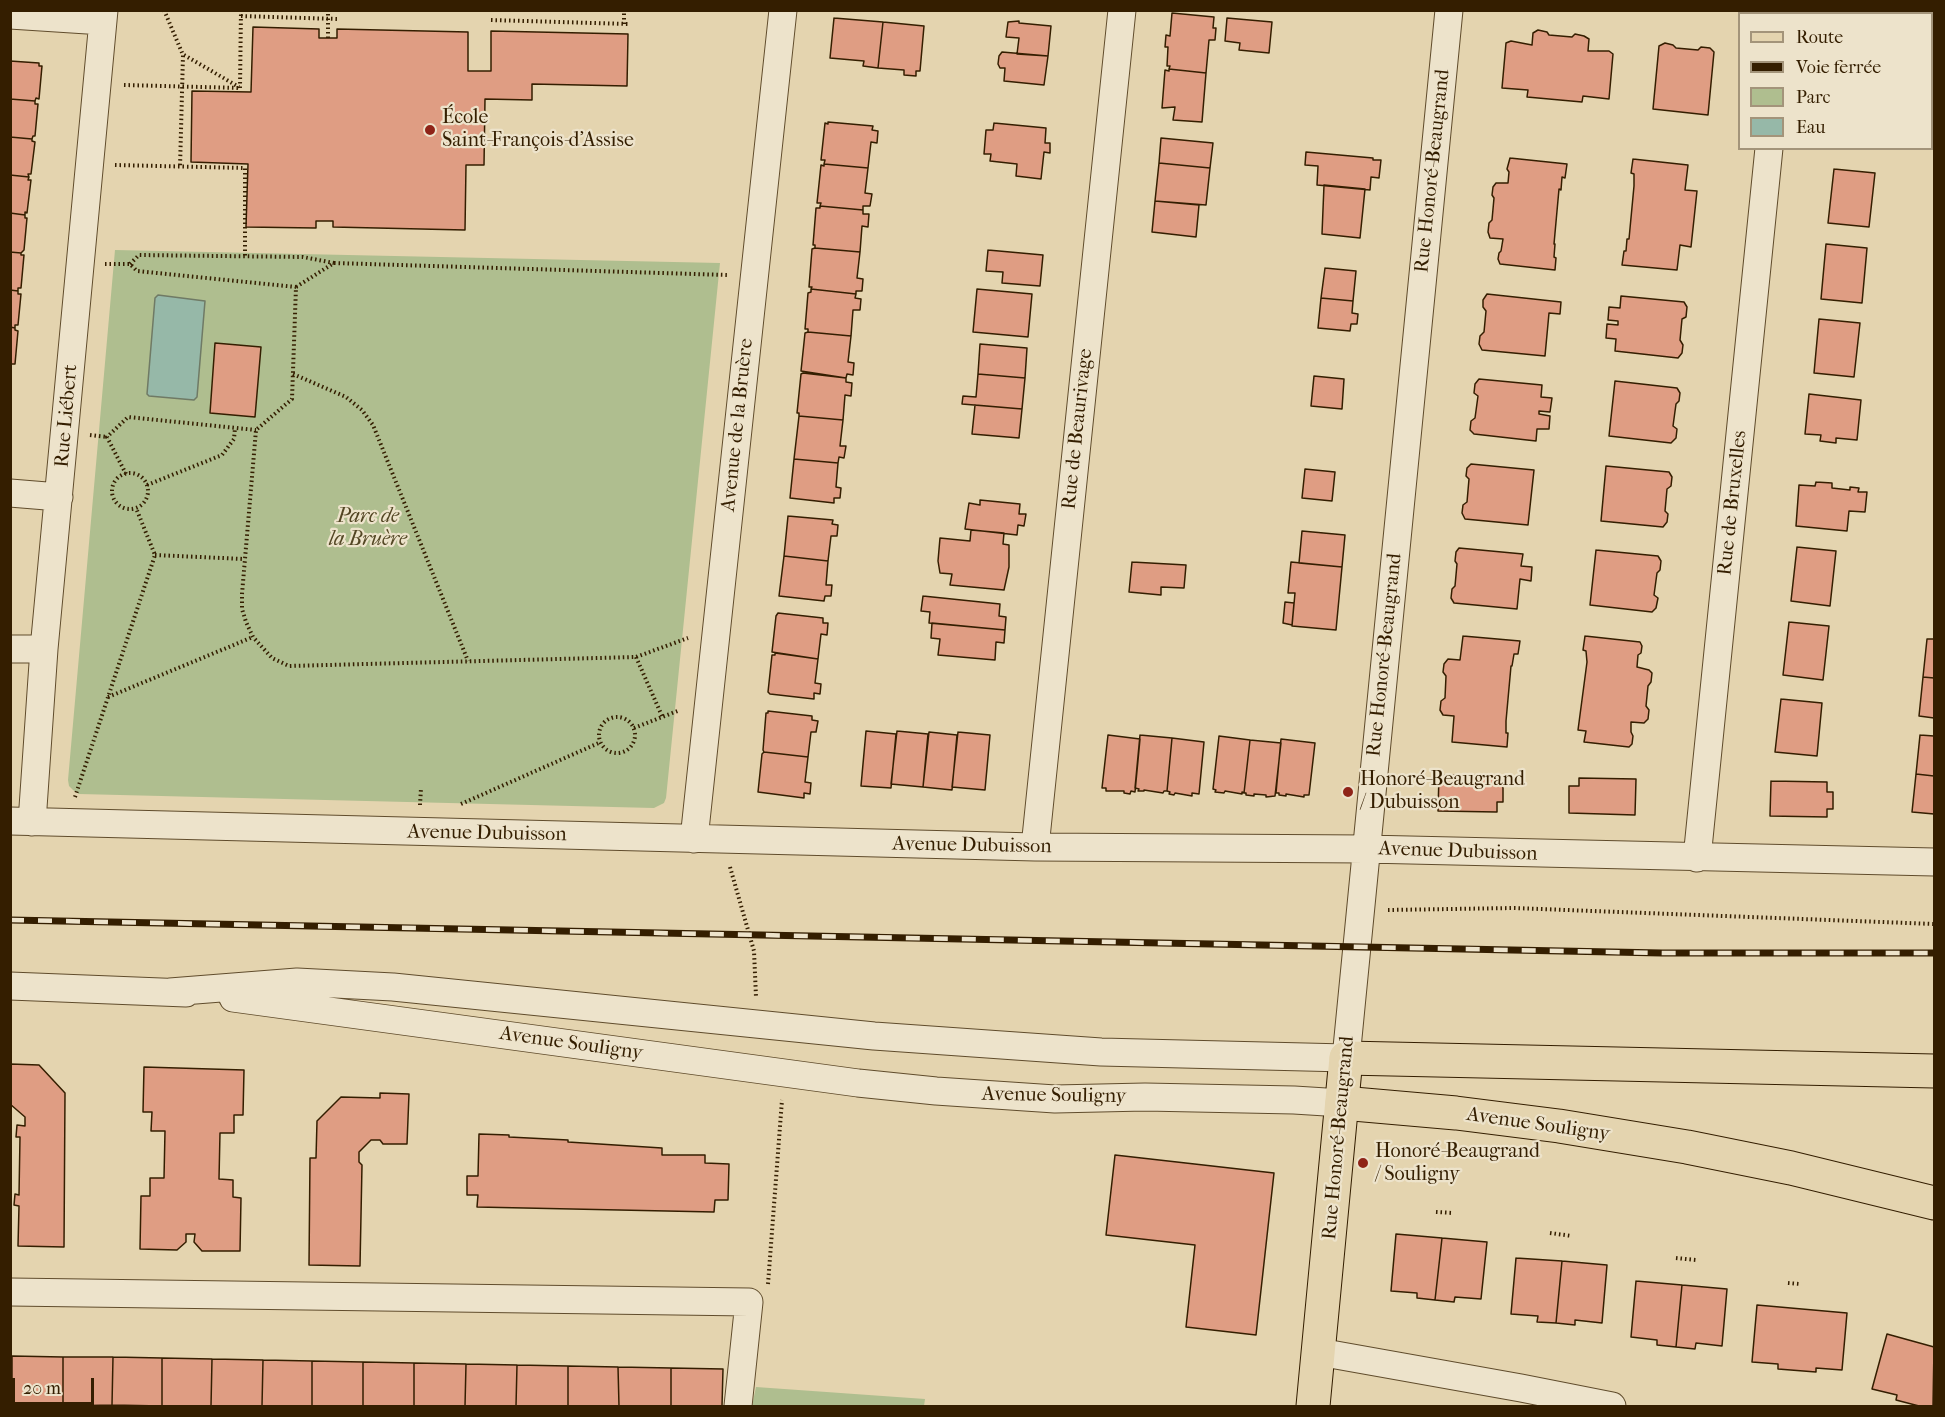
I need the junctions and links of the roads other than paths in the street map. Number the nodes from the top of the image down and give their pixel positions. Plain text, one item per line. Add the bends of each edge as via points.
1 (783, 10) edge
2 (1122, 10) edge
3 (1449, 10) edge
4 (10, 15) edge
5 (103, 16) edge
6 (1769, 150) edge
7 (10, 493) edge
8 (59, 497) junction
9 (10, 648) edge
10 (44, 649) junction
11 (21, 821) edge
12 (694, 839) junction
13 (1035, 847) junction
14 (1366, 849) junction
15 (1697, 858) junction
16 (1935, 862) edge
17 (10, 986) edge
18 (170, 992) junction
19 (1346, 1058) junction
20 (1935, 1071) edge
21 (1342, 1103) junction
22 (1935, 1203) edge
23 (10, 1292) edge
24 (1319, 1352) junction
25 (738, 1407) edge
26 (1313, 1407) edge
27 (1612, 1407) edge

1 - 12 street, Avenue de la Bruère
2 - 13 street, Rue de Beaurivage
3 - 14 street, Rue Honoré-Beaugrand
4 - 5 street
5 - 8 street, Rue Liébert
6 - 15 street, Rue de Bruxelles
7 - 8 street
8 - 10 street, Rue Liébert
9 - 10 street
10 - 11 street, Rue Liébert
11 - 12 street, Avenue Dubuisson
12 - 13 street, Avenue Dubuisson
13 - 14 street, Avenue Dubuisson
14 - 15 street, Avenue Dubuisson
14 - 19 street, Rue Honoré-Beaugrand
15 - 16 street, Avenue Dubuisson
17 - 18 street, Avenue Souligny
18 - 19 street, Avenue Souligny via 297,982 393,987 886,1037 1101,1052
18 - 21 street, Avenue Souligny via 925,1090 1055,1100 1145,1097
19 - 20 main road, Avenue Souligny
19 - 21 main road, Rue Honoré-Beaugrand
21 - 22 main road, Avenue Souligny via 1456,1113 1687,1147
21 - 24 main road, Rue Honoré-Beaugrand
23 - 25 street via 748,1302
24 - 26 main road, Rue Honoré-Beaugrand
24 - 27 street

